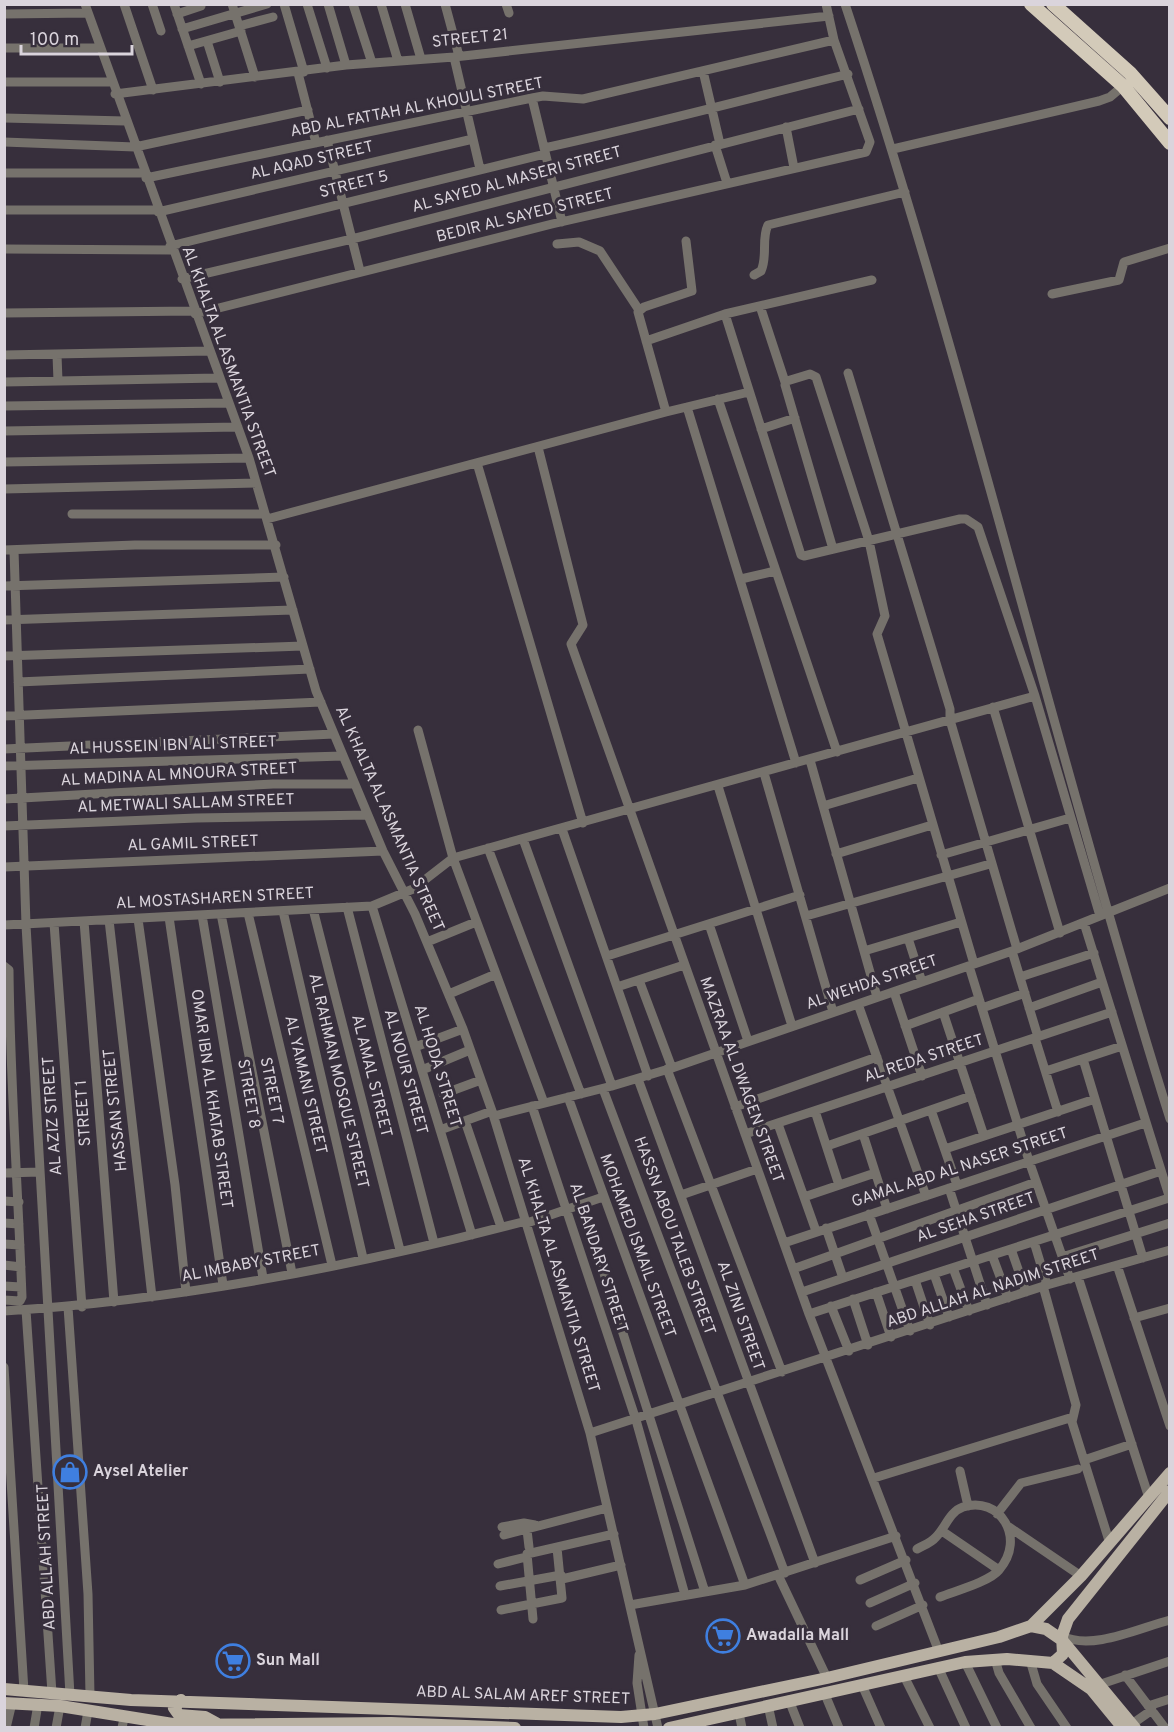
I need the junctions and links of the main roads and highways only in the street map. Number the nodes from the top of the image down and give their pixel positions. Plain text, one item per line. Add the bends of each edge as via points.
1 (1031, 4) edge
2 (1053, 4) edge
3 (1170, 118) edge
4 (1170, 143) edge
5 (1170, 1473) edge
6 (1170, 1491) edge
7 (1050, 1607) junction
8 (1067, 1620) junction
9 (1031, 1626) junction
10 (995, 1638) junction
11 (1062, 1638) junction
12 (997, 1659) junction
13 (1053, 1662) junction
14 (4, 1689) edge
15 (132, 1700) junction
16 (181, 1700) junction
17 (8, 1703) edge
18 (151, 1721) junction
19 (643, 1721) edge
20 (129, 1723) edge
21 (218, 1724) junction
22 (707, 1724) edge
23 (259, 1725) edge
24 (317, 1725) edge
25 (391, 1725) edge
26 (165, 1726) edge
27 (193, 1726) edge
28 (354, 1726) edge
29 (461, 1726) edge
30 (1130, 1726) edge
31 (505, 1727) edge
32 (515, 1728) edge
33 (669, 1728) edge

1 - 4 highway via 1123,86
2 - 3 highway via 1130,73
5 - 7 main road
6 - 8 main road
7 - 8 main road
7 - 9 main road
8 - 11 main road
9 - 10 main road, ABD AL SALAM AREF STREET
9 - 11 main road
10 - 12 main road
10 - 19 main road, ABD AL SALAM AREF STREET via 655,1714
11 - 13 main road via 1063,1654
11 - 30 main road
12 - 13 main road
12 - 22 main road via 938,1667 824,1692
13 - 30 main road via 1091,1689
14 - 15 main road, ABD AL SALAM AREF STREET
15 - 16 main road, ABD AL SALAM AREF STREET
15 - 18 main road via 154,1710 156,1716
16 - 19 main road, ABD AL SALAM AREF STREET
16 - 21 main road via 174,1708 179,1715 205,1717
17 - 20 main road, ABD AL SALAM AREF STREET via 60,1706
18 - 20 main road, ABD AL SALAM AREF STREET
18 - 26 main road, ABD AL SALAM AREF STREET
21 - 23 main road, ABD AL SALAM AREF STREET
21 - 27 main road, ABD AL SALAM AREF STREET
22 - 33 main road
23 - 24 main road, ABD AL SALAM AREF STREET
24 - 28 main road, ABD AL SALAM AREF STREET
25 - 28 main road, ABD AL SALAM AREF STREET
25 - 29 main road, ABD AL SALAM AREF STREET
26 - 27 main road, ABD AL SALAM AREF STREET
29 - 31 main road, ABD AL SALAM AREF STREET
31 - 32 main road, ABD AL SALAM AREF STREET

